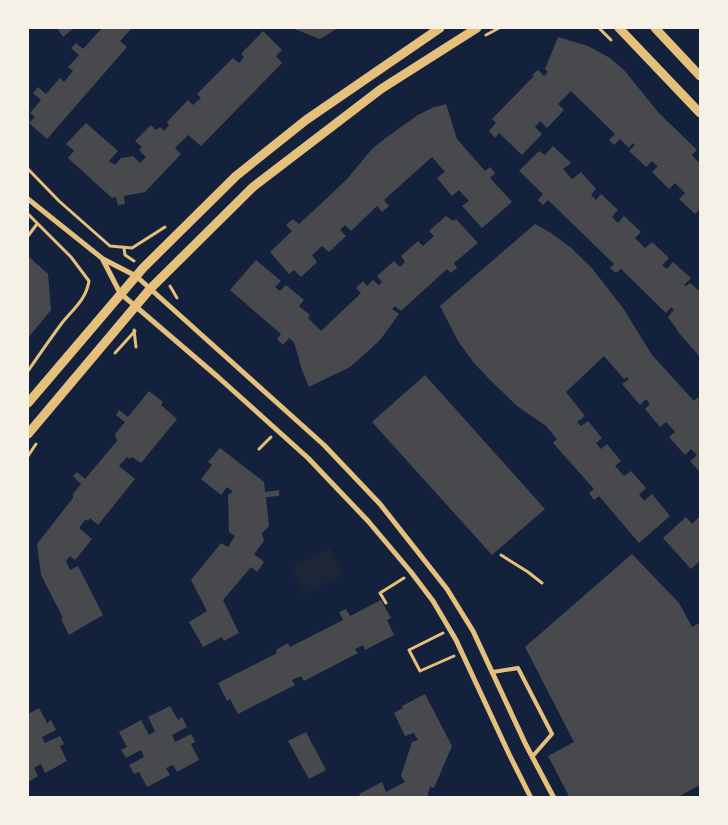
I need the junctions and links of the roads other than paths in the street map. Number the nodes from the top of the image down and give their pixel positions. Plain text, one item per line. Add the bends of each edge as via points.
1 (440, 28) edge
2 (477, 28) edge
3 (619, 28) edge
4 (655, 28) edge
5 (700, 76) edge
6 (700, 113) edge
7 (28, 199) edge
8 (103, 259) junction
9 (136, 276) junction
10 (150, 290) junction
11 (120, 293) junction
12 (134, 306) junction
13 (28, 403) edge
14 (28, 434) edge
15 (492, 672) junction
16 (532, 757) junction
17 (531, 798) edge
18 (554, 798) edge

1 - 9 street via 306,120 236,176
2 - 10 street via 381,89 253,187
3 - 6 street
4 - 5 street
7 - 8 street
8 - 9 street
8 - 11 street
9 - 10 street
9 - 11 street
10 - 12 street
10 - 15 street via 324,445 380,504 447,589 473,631
11 - 12 street
11 - 13 street
12 - 14 street
12 - 17 street via 308,458 411,572 433,601 462,652
15 - 16 street
15 - 16 lane via 518,668 552,734
16 - 18 street

